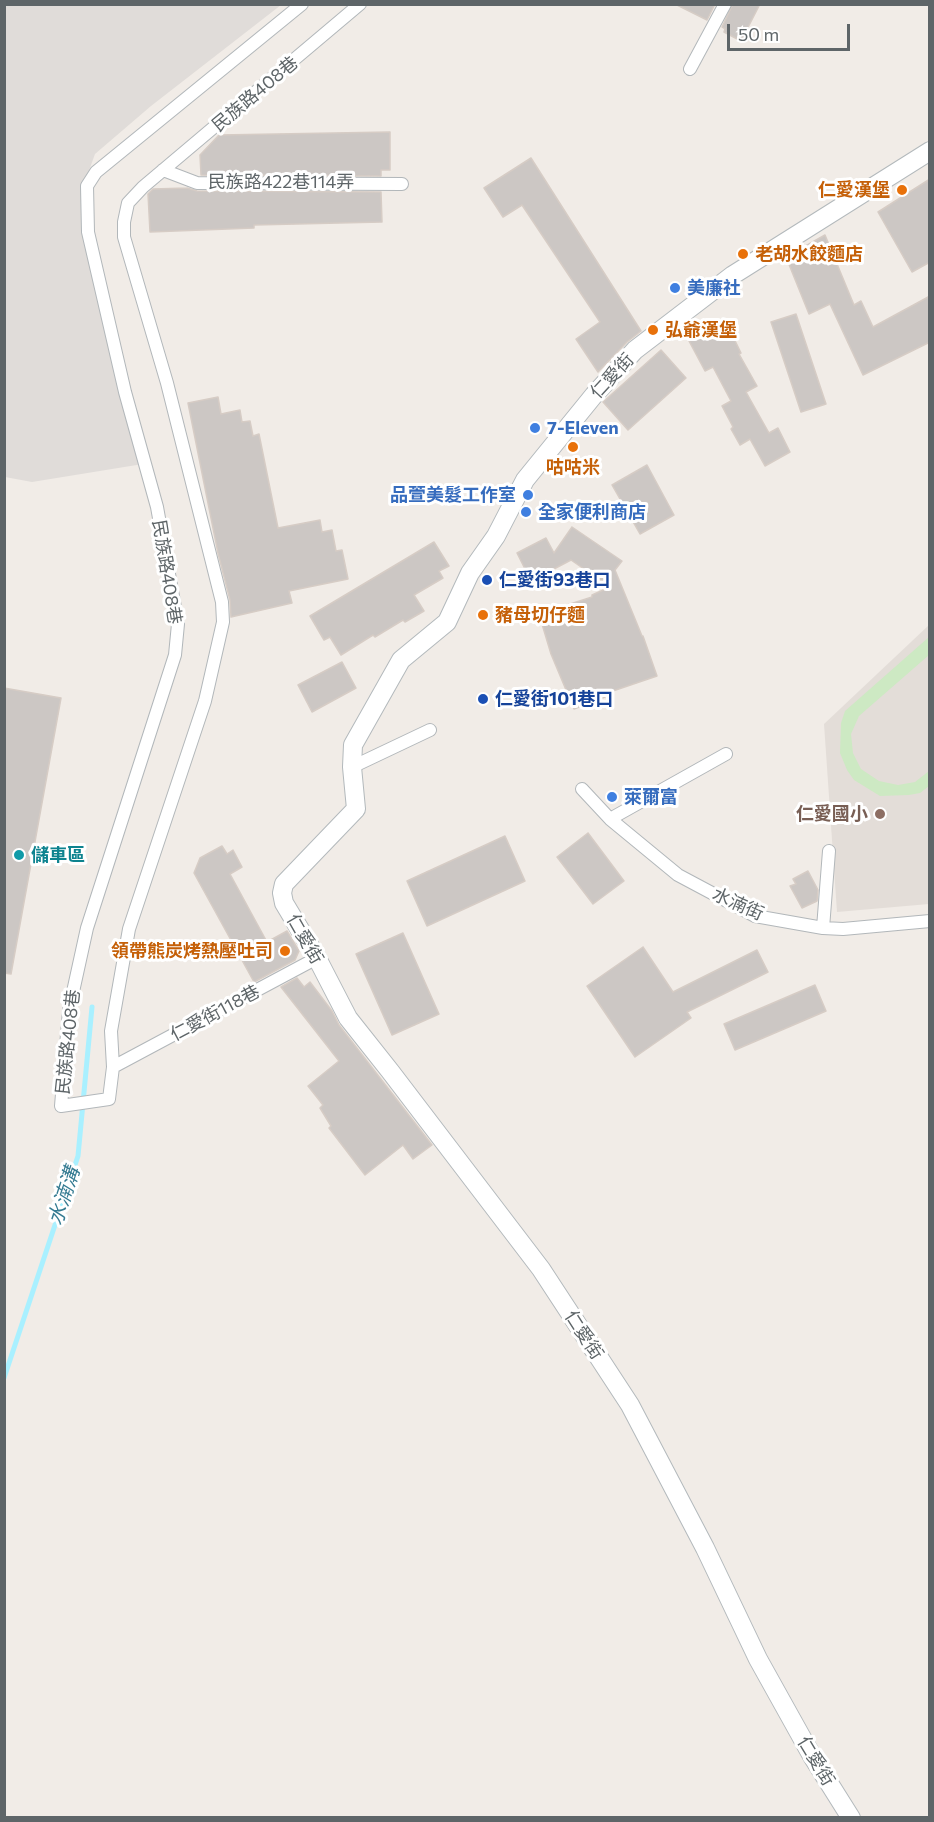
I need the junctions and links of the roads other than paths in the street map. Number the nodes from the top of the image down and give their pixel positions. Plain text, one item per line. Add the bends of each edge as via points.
1 (302, 4) edge
2 (360, 4) edge
3 (725, 4) edge
4 (690, 69) dead end
5 (930, 151) edge
6 (163, 170) junction
7 (402, 184) dead end
8 (430, 730) dead end
9 (726, 754) dead end
10 (352, 767) junction
11 (582, 789) dead end
12 (610, 819) junction
13 (829, 850) dead end
14 (930, 921) edge
15 (823, 928) junction
16 (317, 958) junction
17 (113, 1067) junction
18 (851, 1818) edge

1 - 17 street, 民族路408巷 via 96,172 87,186 88,232 125,392 157,507 178,624 175,655 87,928 69,1010 61,1106 109,1099
2 - 6 street, 民族路408巷
3 - 4 street
5 - 10 street, 仁愛街 via 734,274 635,350 525,480 496,536 470,573 447,622 401,660 353,745
6 - 7 street, 民族路422巷114弄 via 197,183
6 - 17 street, 民族路408巷 via 128,203 124,237 167,383 222,602 223,622 205,701 129,929 111,1031
8 - 10 street
9 - 12 street
10 - 16 street, 仁愛街 via 356,809 284,884 282,893
11 - 12 street, 水湳街
12 - 15 street, 水湳街 via 678,875 755,916
13 - 15 street
14 - 15 street, 水湳街
16 - 17 street, 仁愛街118巷
16 - 18 street, 仁愛街 via 348,1018 541,1269 630,1405 758,1659

